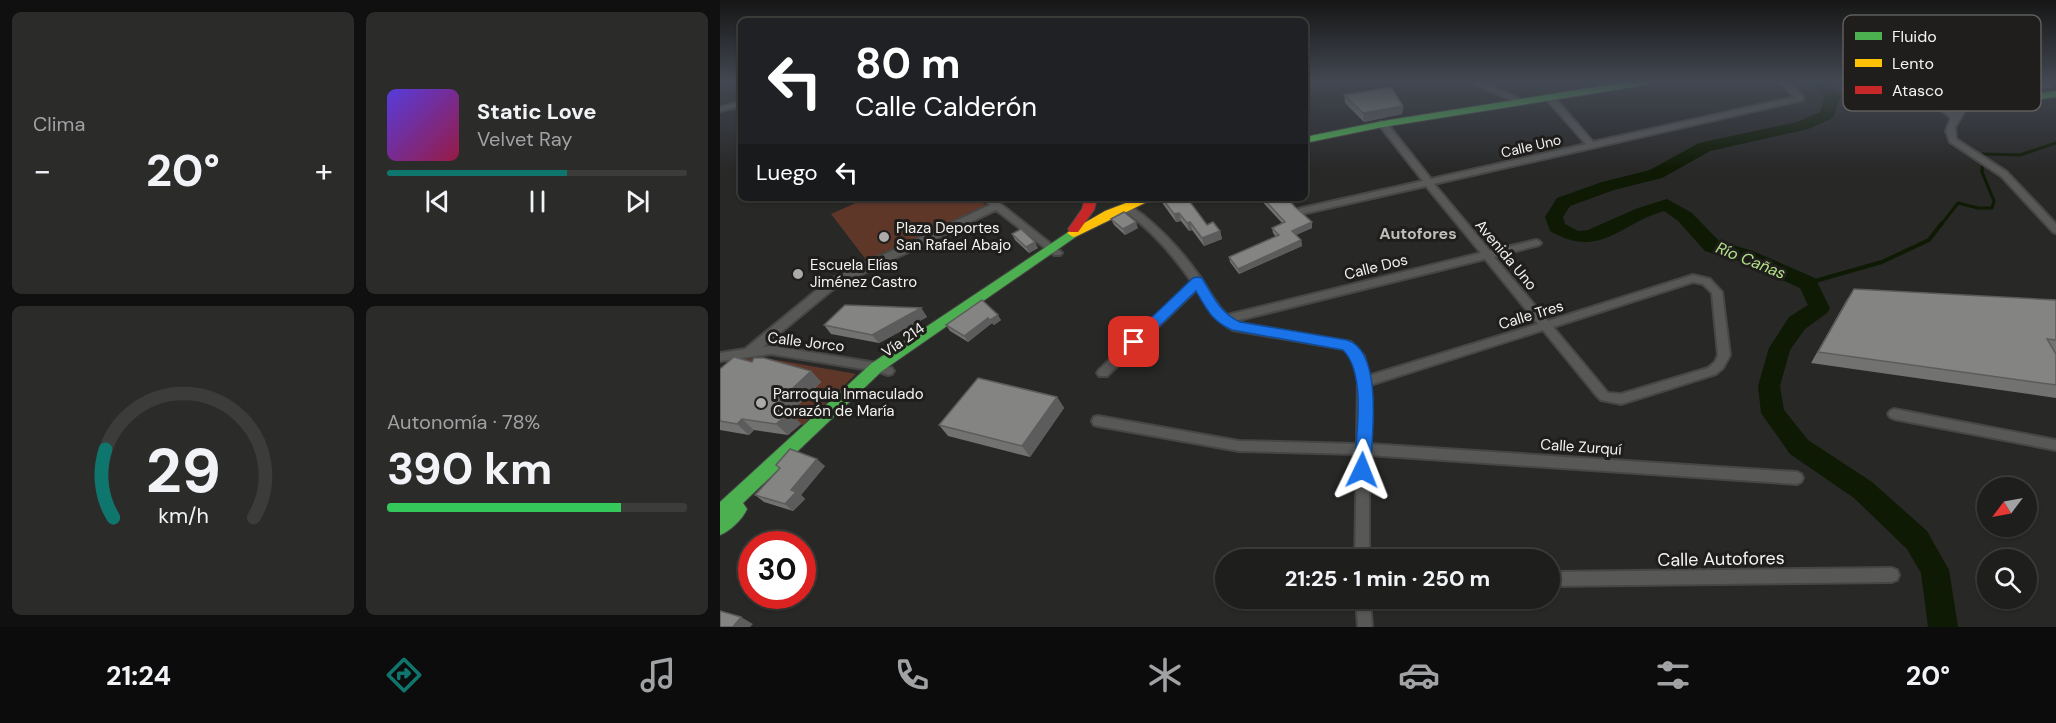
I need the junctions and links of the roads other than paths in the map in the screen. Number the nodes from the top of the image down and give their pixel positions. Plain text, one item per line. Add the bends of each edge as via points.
1 (1464, 111) edge
2 (1562, 111) edge
3 (1743, 111) edge
4 (1962, 111) edge
5 (1959, 112) joint
6 (1383, 124) junction
7 (1308, 139) edge
8 (1592, 146) junction
9 (1428, 183) junction
10 (990, 201) edge
11 (1090, 201) edge
12 (1117, 201) edge
13 (1142, 201) edge
14 (996, 206) junction
15 (1126, 208) junction
16 (1302, 211) edge
17 (2056, 230) edge
18 (1068, 236) junction
19 (1536, 243) dead end
20 (1054, 250) junction
21 (1485, 255) junction
22 (1197, 282) junction
23 (1224, 320) junction
24 (1547, 327) junction
25 (749, 352) junction
26 (720, 357) edge
27 (882, 369) junction
28 (1103, 373) dead end
29 (1364, 382) junction
30 (1612, 399) joint
31 (1894, 414) dead end
32 (1098, 421) dead end
33 (2056, 445) edge
34 (1362, 449) junction
35 (1797, 478) dead end
36 (720, 513) edge
37 (720, 527) edge
38 (1362, 549) edge
39 (1892, 575) dead end
40 (1560, 579) edge
41 (1364, 609) edge
42 (1365, 627) edge

1 - 6 main road
2 - 8 street
3 - 8 street, Calle Uno
4 - 5 main road
5 - 17 street via 1949,133 1959,145 1995,166
6 - 7 main road
6 - 9 street, Avenida Uno
8 - 9 street, Calle Uno
9 - 16 street, Calle Uno
9 - 21 street, Avenida Uno
10 - 14 street
11 - 18 main road
12 - 15 main road
13 - 15 main road
14 - 20 street
14 - 25 street via 833,283
15 - 18 main road, Vía 214
15 - 20 main road, Vía 214
15 - 22 street via 1157,232
18 - 20 main road, Vía 214
19 - 21 street, Calle Dos
20 - 27 main road, Vía 214
21 - 23 street, Calle Dos
21 - 24 street, Avenida Uno
22 - 23 street
22 - 28 street
23 - 29 street via 1237,327 1347,345 1358,356
24 - 29 street, Calle Tres
24 - 30 street, Avenida Uno via 1600,392
24 - 30 street, Calle Tres via 1693,279 1706,281 1718,292 1724,355 1719,365 1712,371 1635,396
25 - 26 street, Calle Jorco
25 - 27 street, Calle Jorco via 795,352
27 - 36 main road, Vía 214
27 - 37 main road, Vía 214
29 - 34 street
31 - 33 street
32 - 34 street, Calle Zurquí via 1239,446
34 - 35 street, Calle Zurquí
34 - 38 street
39 - 40 street, Calle Autofores
41 - 42 street

